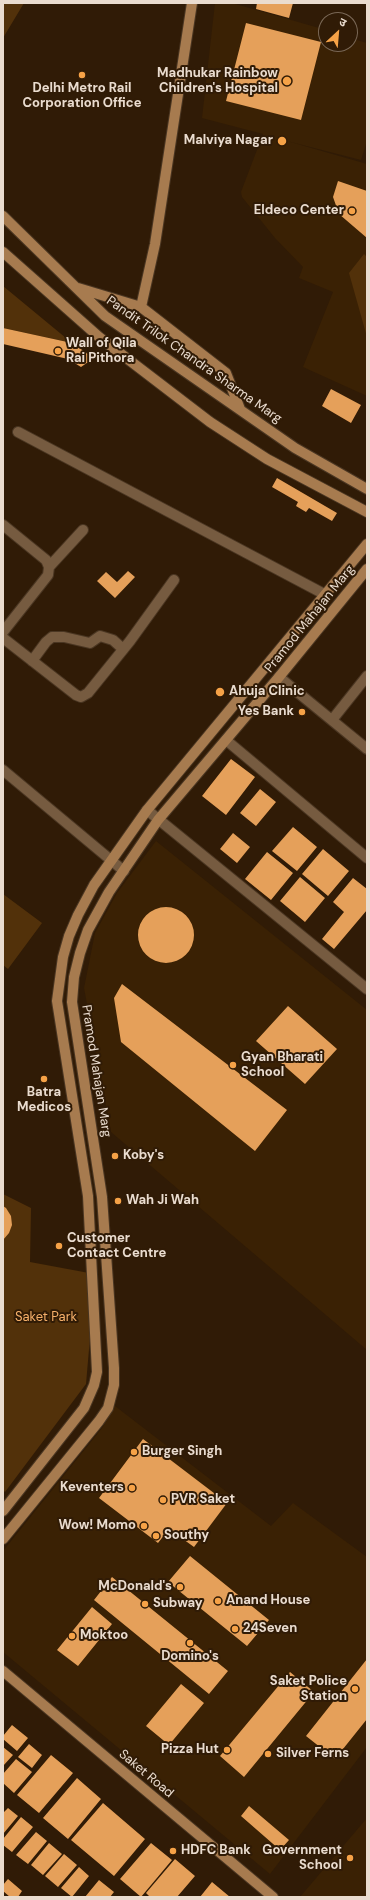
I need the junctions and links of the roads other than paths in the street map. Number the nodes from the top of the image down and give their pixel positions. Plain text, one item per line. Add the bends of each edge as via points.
1 (192, 3) edge
2 (3, 216) edge
3 (3, 252) edge
4 (76, 288) junction
5 (141, 307) junction
6 (240, 410) junction
7 (18, 432) dead end
8 (367, 489) edge
9 (367, 512) edge
10 (3, 525) edge
11 (83, 530) dead end
12 (367, 544) edge
13 (49, 567) junction
14 (367, 569) edge
15 (174, 580) dead end
16 (326, 595) junction
17 (3, 632) edge
18 (3, 638) edge
19 (124, 649) junction
20 (32, 661) junction
21 (367, 676) edge
22 (279, 677) junction
23 (332, 720) junction
24 (226, 740) junction
25 (367, 749) edge
26 (3, 770) edge
27 (147, 810) junction
28 (158, 820) junction
29 (367, 858) edge
30 (112, 860) junction
31 (124, 871) junction
32 (94, 885) junction
33 (109, 892) junction
34 (367, 989) edge
35 (3, 1511) edge
36 (3, 1539) edge
37 (3, 1671) edge
38 (273, 1897) edge

1 - 5 street via 155,244
2 - 4 street, Pandit Trilok Chandra Sharma Marg
3 - 9 street via 99,337 210,422 268,459
4 - 5 street
4 - 6 street, Pandit Trilok Chandra Sharma Marg via 105,316
5 - 6 street via 226,373
6 - 8 street, Pandit Trilok Chandra Sharma Marg via 295,448
7 - 16 street
10 - 13 street via 46,560
11 - 13 street
12 - 16 street, Pramod Mahajan Marg
13 - 17 street via 48,575
14 - 22 street, Pramod Mahajan Marg
15 - 19 street
16 - 27 street, Pramod Mahajan Marg
18 - 20 street
19 - 20 street via 113,640 100,636 90,643 52,637
19 - 20 street via 88,693 81,697 76,696
21 - 23 street
22 - 23 street
22 - 24 street, Pramod Mahajan Marg
23 - 25 street
24 - 28 street, Pramod Mahajan Marg
24 - 29 street
26 - 30 street
27 - 28 street
27 - 30 street, Pramod Mahajan Marg
28 - 31 street, Pramod Mahajan Marg
28 - 34 street
30 - 31 street
30 - 32 street, Pramod Mahajan Marg
31 - 33 street, Pramod Mahajan Marg
32 - 33 street
32 - 35 street, Pramod Mahajan Marg via 69,936 61,964 57,1000 88,1196 97,1372 84,1408
33 - 36 street, Pramod Mahajan Marg via 88,930 80,953 74,977 72,1002 102,1197 114,1368 113,1392 108,1408 99,1421
37 - 38 street, Saket Road

